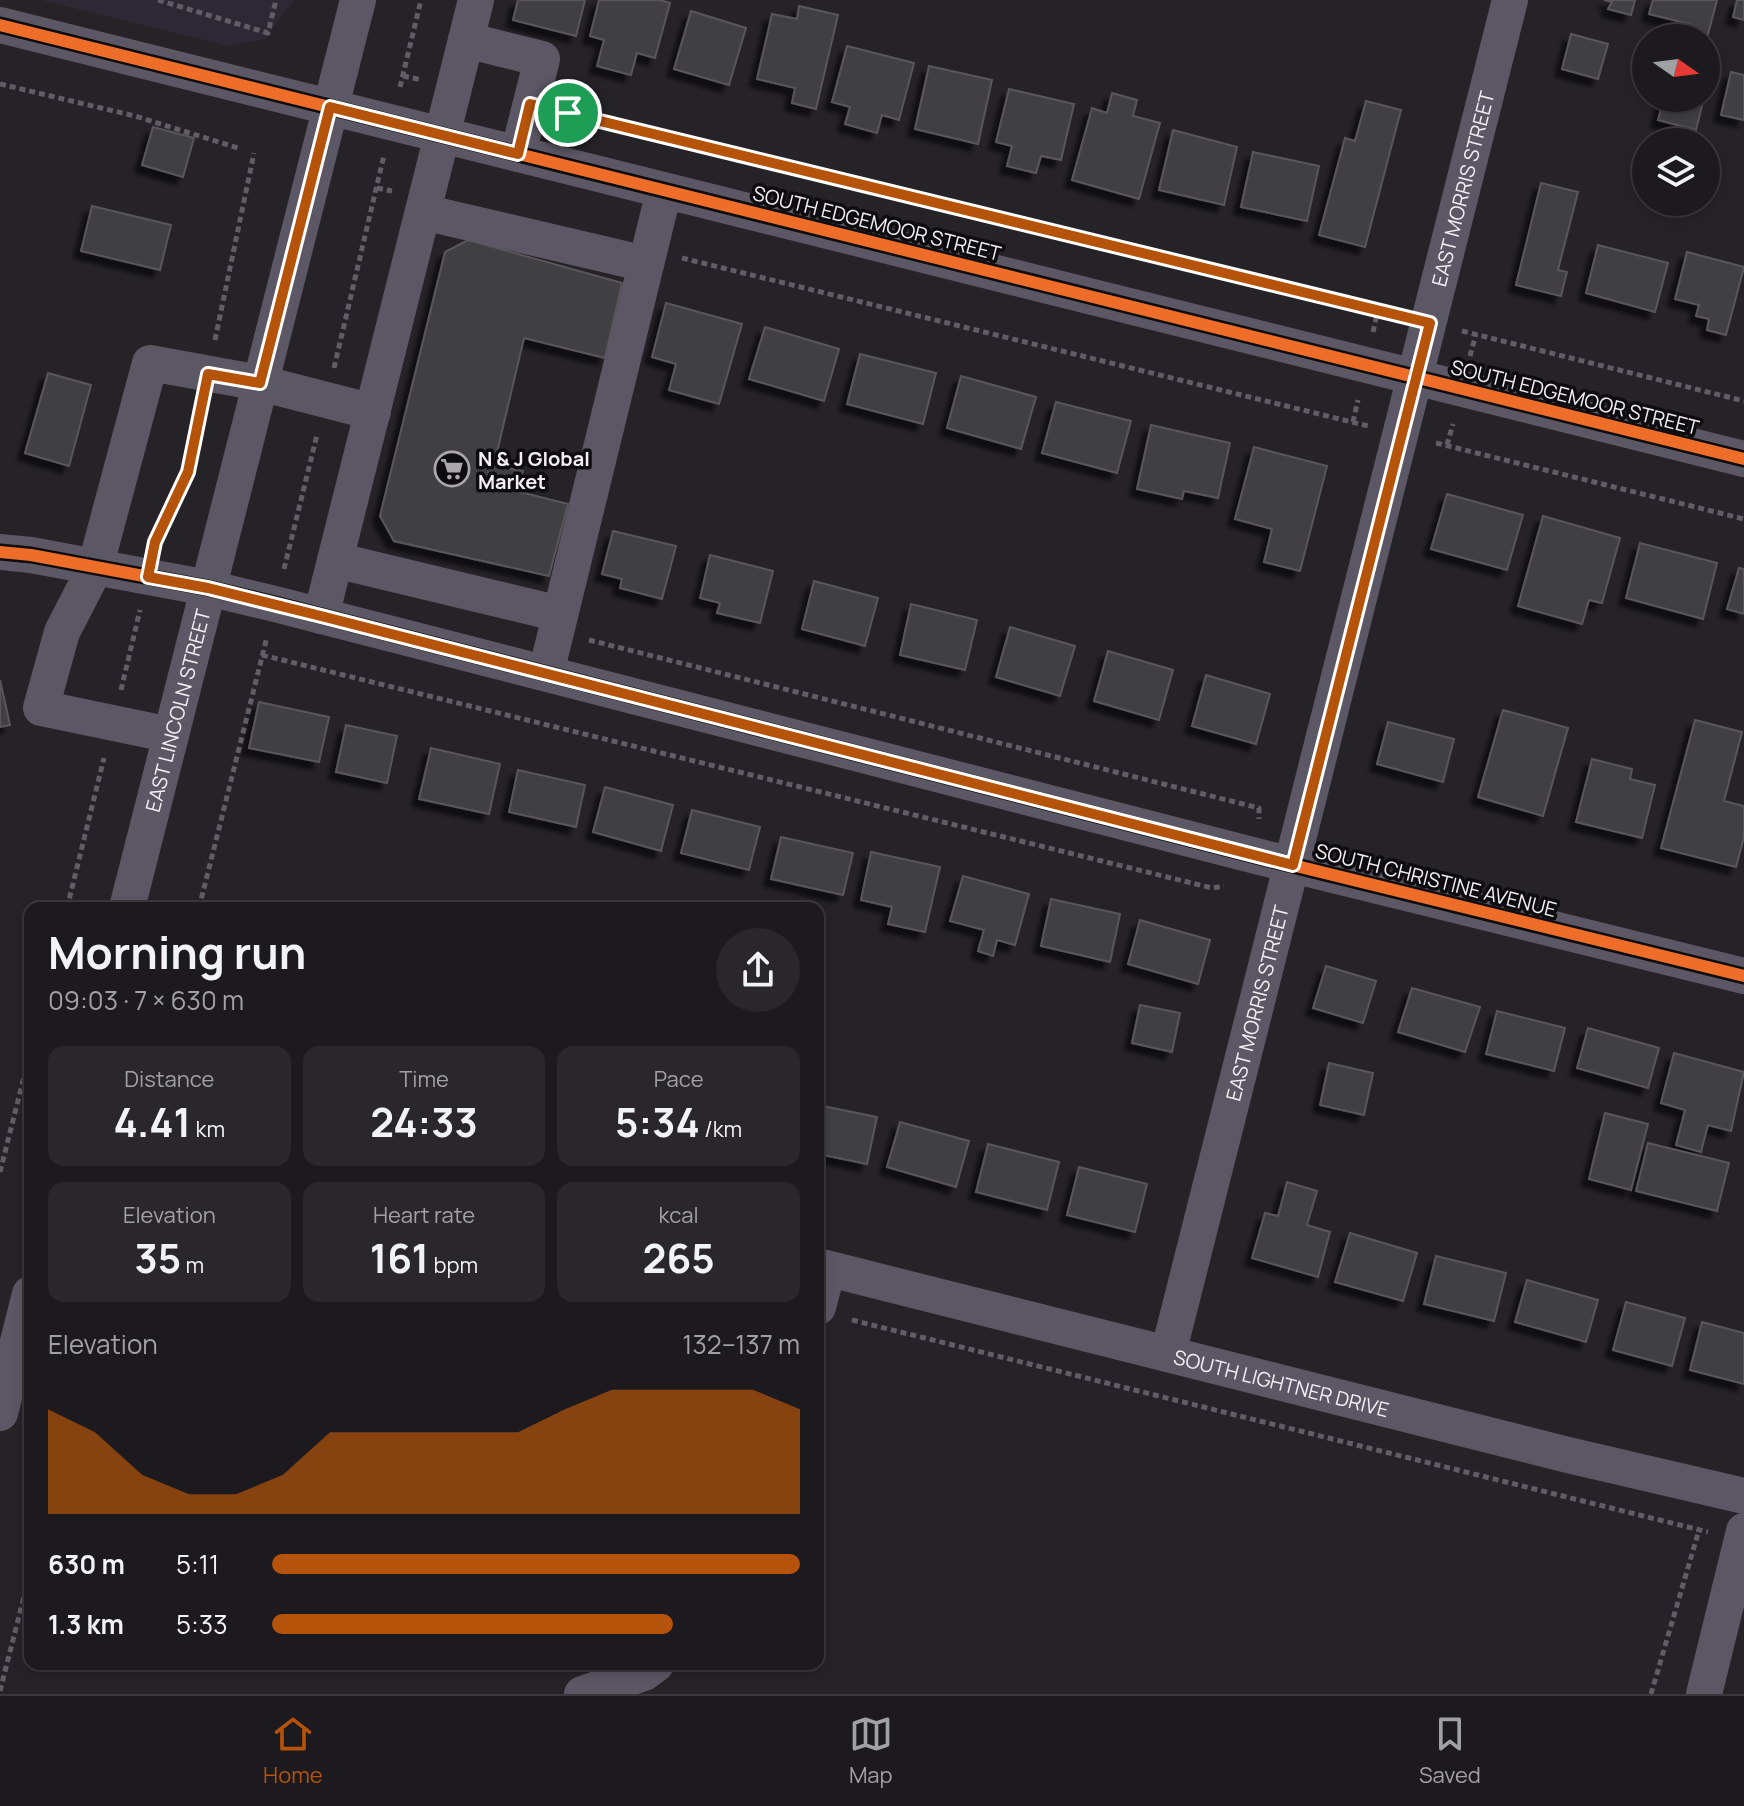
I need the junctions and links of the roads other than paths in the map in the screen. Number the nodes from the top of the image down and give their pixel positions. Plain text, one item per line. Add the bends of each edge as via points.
1 (358, 0) edge
2 (476, 0) edge
3 (1510, 0) edge
4 (0, 25) edge
5 (466, 40) junction
6 (330, 107) junction
7 (443, 135) junction
8 (518, 154) junction
9 (664, 191) junction
10 (425, 206) junction
11 (648, 258) junction
12 (1416, 379) junction
13 (260, 383) junction
14 (373, 412) junction
15 (1744, 459) edge
16 (0, 552) edge
17 (335, 560) junction
18 (95, 568) junction
19 (208, 588) junction
20 (560, 614) junction
21 (321, 616) junction
22 (546, 673) junction
23 (171, 735) junction
24 (1293, 865) junction
25 (129, 902) edge
26 (1744, 976) edge
27 (824, 1267) edge
28 (824, 1271) edge
29 (834, 1313) edge
30 (24, 1318) edge
31 (1168, 1354) junction
32 (0, 1413) edge
33 (1744, 1496) edge
34 (1743, 1536) edge
35 (648, 1670) edge
36 (582, 1694) edge
37 (1704, 1694) edge

1 - 6 street, EAST LINCOLN STREET
2 - 5 street
3 - 12 street, EAST MORRIS STREET
4 - 6 street, SOUTH EDGEMOOR STREET
5 - 7 street
5 - 8 street via 542,59
6 - 7 street, SOUTH EDGEMOOR STREET
6 - 13 street, EAST LINCOLN STREET
7 - 8 street, SOUTH EDGEMOOR STREET
7 - 10 street
8 - 9 street, SOUTH EDGEMOOR STREET
9 - 11 street
9 - 12 street, SOUTH EDGEMOOR STREET
10 - 11 street
10 - 14 street
11 - 20 street
12 - 15 street, SOUTH EDGEMOOR STREET
12 - 24 street, EAST MORRIS STREET
13 - 14 street
13 - 18 street via 150,363
13 - 19 street, EAST LINCOLN STREET
14 - 17 street
16 - 18 street, SOUTH CHRISTINE AVENUE
17 - 20 street
17 - 21 street
18 - 19 street, SOUTH CHRISTINE AVENUE
18 - 23 street via 62,632 41,708
19 - 21 street, SOUTH CHRISTINE AVENUE
19 - 23 street, EAST LINCOLN STREET
20 - 22 street
21 - 22 street, SOUTH CHRISTINE AVENUE
22 - 24 street, SOUTH CHRISTINE AVENUE
23 - 25 street, EAST LINCOLN STREET
24 - 26 street, SOUTH CHRISTINE AVENUE
24 - 31 street, EAST MORRIS STREET
27 - 31 street, SOUTH LIGHTNER DRIVE
28 - 29 street
30 - 32 street
31 - 33 street, SOUTH LIGHTNER DRIVE
34 - 37 street
35 - 36 street

